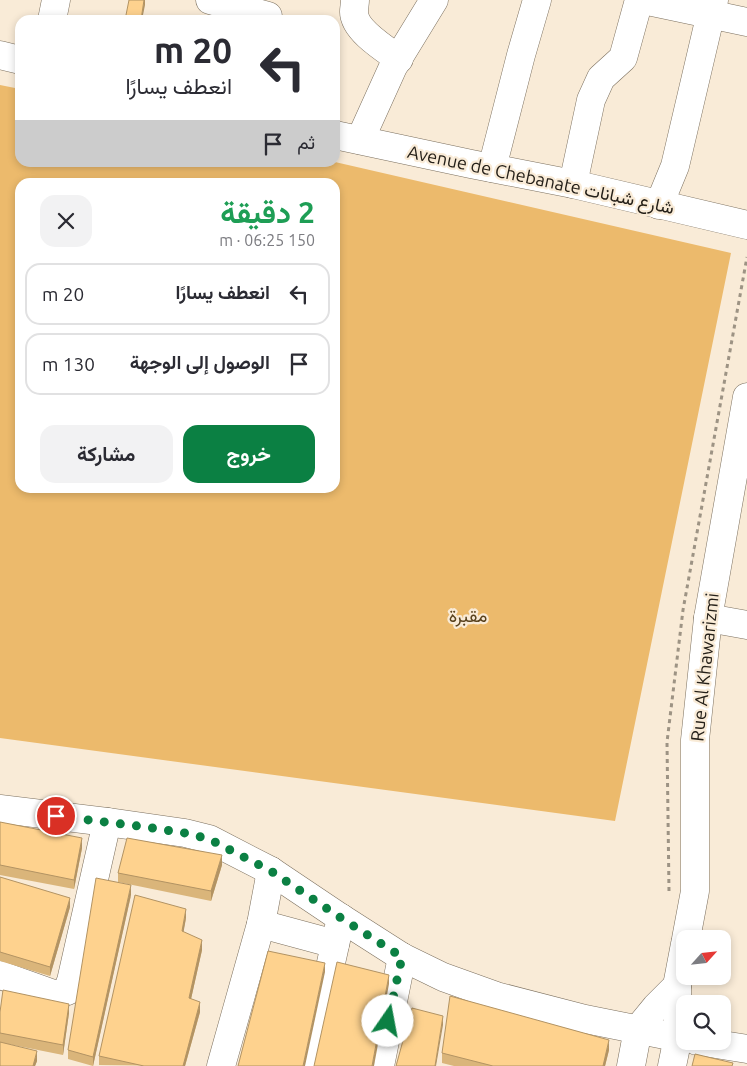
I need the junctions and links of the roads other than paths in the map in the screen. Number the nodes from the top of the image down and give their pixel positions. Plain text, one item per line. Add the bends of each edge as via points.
1 (56, 0) edge
2 (210, 0) edge
3 (355, 0) edge
4 (434, 0) edge
5 (536, 0) edge
6 (639, 0) edge
7 (643, 0) edge
8 (712, 8) edge
9 (269, 12) edge
10 (53, 15) edge
11 (747, 22) edge
12 (0, 55) edge
13 (15, 59) edge
14 (399, 59) junction
15 (348, 137) edge
16 (492, 168) junction
17 (573, 184) junction
18 (659, 205) junction
19 (747, 225) edge
20 (747, 397) edge
21 (708, 618) junction
22 (747, 625) edge
23 (0, 809) edge
24 (107, 822) junction
25 (271, 871) junction
26 (261, 924) junction
27 (688, 930) edge
28 (338, 931) junction
29 (402, 957) junction
30 (0, 975) edge
31 (677, 986) joint
32 (679, 995) edge
33 (638, 1029) junction
34 (676, 1037) edge
35 (680, 1050) edge
36 (727, 1050) edge
37 (745, 1055) edge
38 (221, 1066) edge
39 (308, 1066) edge
40 (380, 1066) edge
41 (631, 1066) edge
42 (672, 1066) edge

1 - 10 street
2 - 9 street
3 - 14 street via 353,14 359,25
4 - 14 street
5 - 16 street
6 - 17 street via 623,58 601,78 591,100
7 - 8 street
8 - 11 street
8 - 18 street via 675,166
12 - 13 street
14 - 15 street via 382,90
15 - 16 street, Avenue de Chebanate شارع شبانات
16 - 17 street, Avenue de Chebanate شارع شبانات
17 - 18 street, Avenue de Chebanate شارع شبانات
18 - 19 street, Avenue de Chebanate شارع شبانات
20 - 21 street, Rue Al Khawarizmi
21 - 22 street
21 - 27 street, Rue Al Khawarizmi via 695,740 695,891
23 - 24 street
24 - 25 street via 209,839
24 - 30 street via 67,991 56,995
25 - 26 street
25 - 28 street
26 - 28 street
26 - 38 street
28 - 29 street
28 - 39 street
29 - 33 street via 443,977 496,996
29 - 40 street
31 - 32 street
31 - 33 street
33 - 34 street
33 - 41 street
35 - 42 street
36 - 37 street

